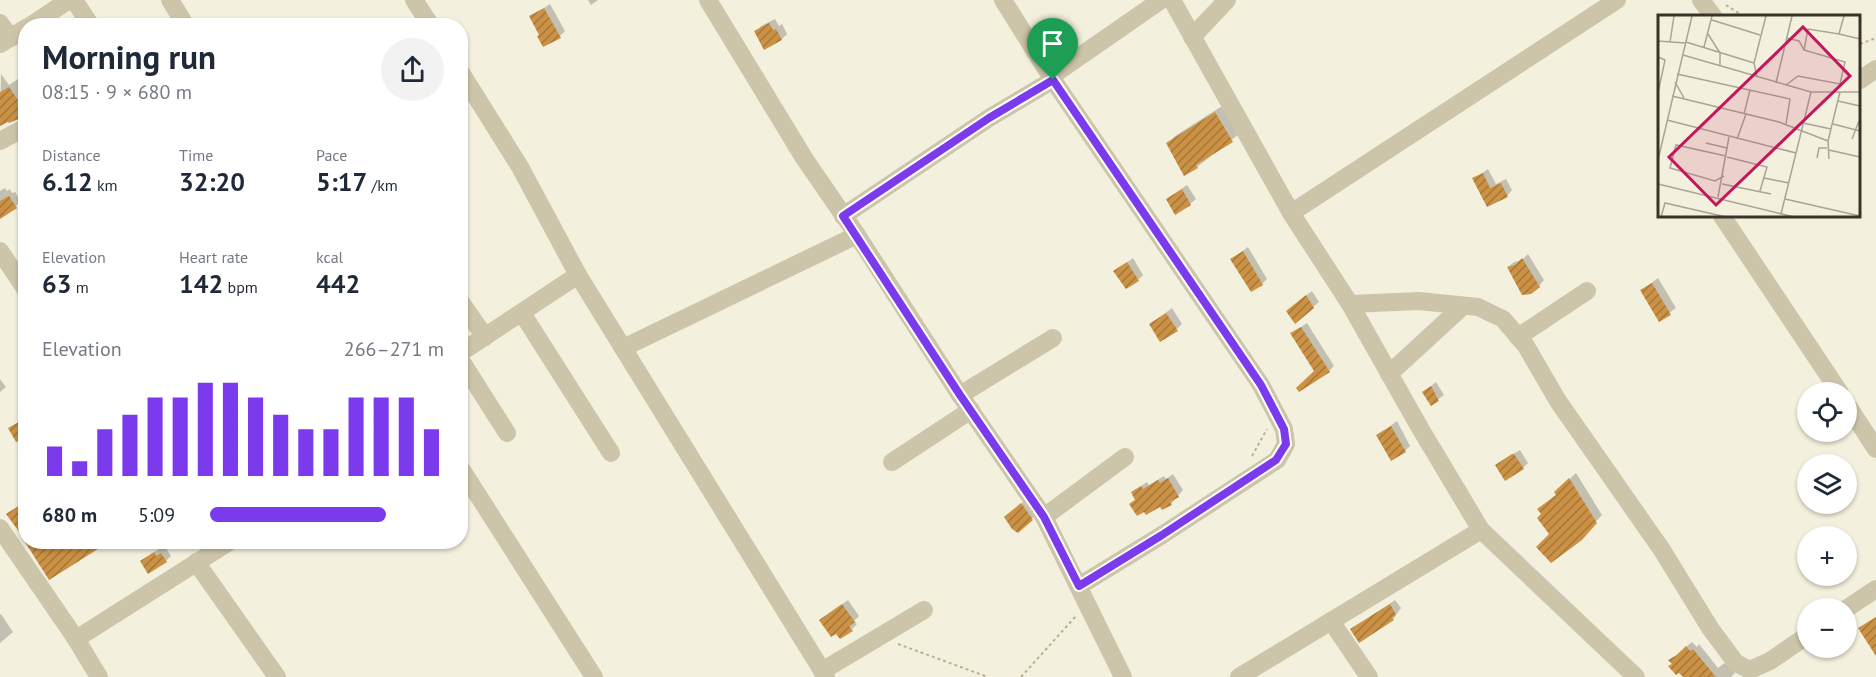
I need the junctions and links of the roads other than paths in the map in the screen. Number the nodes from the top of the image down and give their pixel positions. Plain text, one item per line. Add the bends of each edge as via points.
1 (72, 0) edge
2 (170, 0) edge
3 (414, 0) edge
4 (708, 0) edge
5 (1003, 0) edge
6 (1161, 0) edge
7 (1172, 0) edge
8 (1227, 0) edge
9 (1617, 0) edge
10 (1701, 0) edge
11 (1712, 15) edge
12 (43, 18) edge
13 (85, 18) edge
14 (181, 18) edge
15 (426, 18) edge
16 (1192, 37) junction
17 (1876, 69) edge
18 (1052, 78) junction
19 (1861, 79) edge
20 (468, 84) edge
21 (18, 131) edge
22 (0, 141) edge
23 (1291, 213) junction
24 (843, 216) junction
25 (1723, 218) edge
26 (856, 235) junction
27 (0, 251) edge
28 (18, 275) edge
29 (578, 275) junction
30 (1587, 291) dead end
31 (1350, 304) junction
32 (1463, 306) junction
33 (468, 313) edge
34 (522, 313) junction
35 (1518, 337) junction
36 (485, 338) junction
37 (1053, 338) dead end
38 (468, 348) edge
39 (623, 348) junction
40 (468, 372) edge
41 (1389, 374) junction
42 (1833, 382) edge
43 (960, 395) junction
44 (971, 410) junction
45 (1857, 414) edge
46 (1870, 427) edge
47 (507, 433) dead end
48 (1876, 449) edge
49 (611, 453) dead end
50 (1125, 457) dead end
51 (892, 462) dead end
52 (468, 480) edge
53 (1044, 517) junction
54 (0, 528) edge
55 (1481, 530) junction
56 (217, 549) edge
57 (196, 562) junction
58 (1079, 586) junction
59 (1876, 588) edge
60 (1857, 601) edge
61 (924, 610) dead end
62 (1331, 621) junction
63 (76, 639) junction
64 (1797, 643) edge
65 (824, 674) edge
66 (99, 677) edge
67 (277, 677) edge
68 (594, 677) edge
69 (1123, 677) edge
70 (1239, 677) edge
71 (1369, 677) edge
72 (1636, 677) edge

1 - 12 street
1 - 13 street
2 - 14 street
3 - 15 street
4 - 24 street
5 - 18 street
6 - 18 street
7 - 16 street
8 - 16 street
9 - 23 street
10 - 11 street
16 - 23 street
17 - 19 street
18 - 24 street
18 - 58 street via 1261,385 1284,429 1286,444 1276,460
20 - 29 street via 520,167
21 - 22 street
23 - 31 street
24 - 26 street
25 - 42 street
26 - 39 street
26 - 43 street
27 - 28 street
29 - 34 street
29 - 39 street
30 - 35 street
31 - 32 street via 1419,301
31 - 41 street
32 - 35 street via 1478,307 1503,319
32 - 41 street
33 - 36 street
34 - 36 street
34 - 49 street
35 - 64 street via 1736,663 1749,670
36 - 38 street
37 - 43 street
39 - 65 street
40 - 47 street
41 - 55 street
43 - 44 street
44 - 51 street
44 - 53 street
45 - 46 street
46 - 48 street
50 - 53 street
52 - 68 street
53 - 58 street
54 - 63 street
55 - 62 street
55 - 72 street
56 - 57 street
57 - 63 street
57 - 67 street
58 - 69 street
59 - 60 street
61 - 65 street
62 - 70 street
62 - 71 street
63 - 66 street

